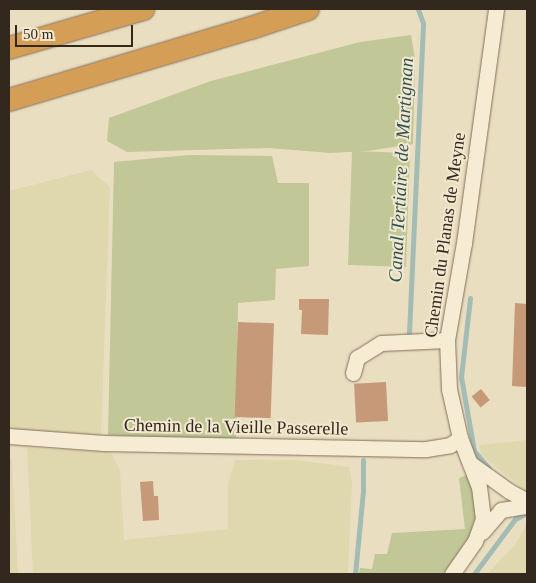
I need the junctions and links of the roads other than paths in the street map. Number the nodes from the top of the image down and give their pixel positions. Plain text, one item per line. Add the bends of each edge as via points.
1 (143, 9) edge
2 (308, 9) edge
3 (496, 9) edge
4 (9, 48) edge
5 (9, 100) edge
6 (447, 340) junction
7 (353, 373) dead end
8 (9, 436) edge
9 (460, 438) junction
10 (470, 463) junction
11 (509, 492) junction
12 (481, 499) junction
13 (527, 502) edge
14 (527, 506) edge
15 (508, 508) junction
16 (475, 541) junction
17 (452, 574) edge

1 - 4 highway
2 - 5 highway
3 - 6 street, Chemin du Planas de Meyne via 464,244
6 - 7 street via 381,343 357,358
6 - 9 street, Chemin du Planas de Meyne via 449,389
8 - 9 street, Chemin de la Vieille Passerelle via 104,443 407,449 450,445
9 - 10 street, Chemin du Planas de Meyne
10 - 11 street
10 - 12 street, Chemin du Planas de Meyne
11 - 12 street via 489,491
11 - 13 street
12 - 15 street
12 - 16 street, Chemin du Planas de Meyne via 483,519
14 - 15 street
15 - 16 street via 493,517
16 - 17 street, Chemin du Planas de Meyne

